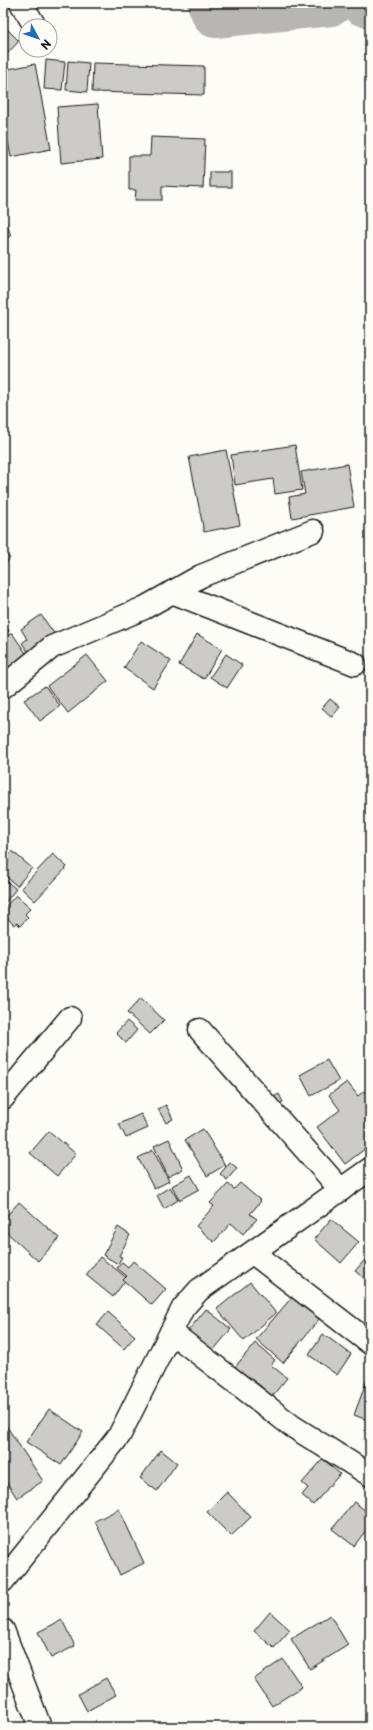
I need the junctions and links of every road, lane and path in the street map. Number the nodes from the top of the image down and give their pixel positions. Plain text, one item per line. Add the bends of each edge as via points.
1 (21, 3) edge
2 (30, 18) edge
3 (313, 531) dead end
4 (172, 592) junction
5 (355, 664) dead end
6 (3, 687) edge
7 (70, 1018) dead end
8 (200, 1030) dead end
9 (3, 1098) edge
10 (370, 1169) edge
11 (341, 1190) junction
12 (252, 1253) junction
13 (171, 1332) junction
14 (370, 1343) edge
15 (370, 1474) edge
16 (3, 1581) edge
17 (3, 1630) edge
18 (40, 1727) edge

1 - 2 street
3 - 4 street via 201,576
4 - 5 street
4 - 6 street via 144,608 52,647
7 - 9 street
8 - 11 street
10 - 11 street
11 - 12 street
12 - 13 street via 199,1290 183,1308
12 - 14 street
13 - 15 street via 292,1426
13 - 16 street via 119,1436
17 - 18 street

